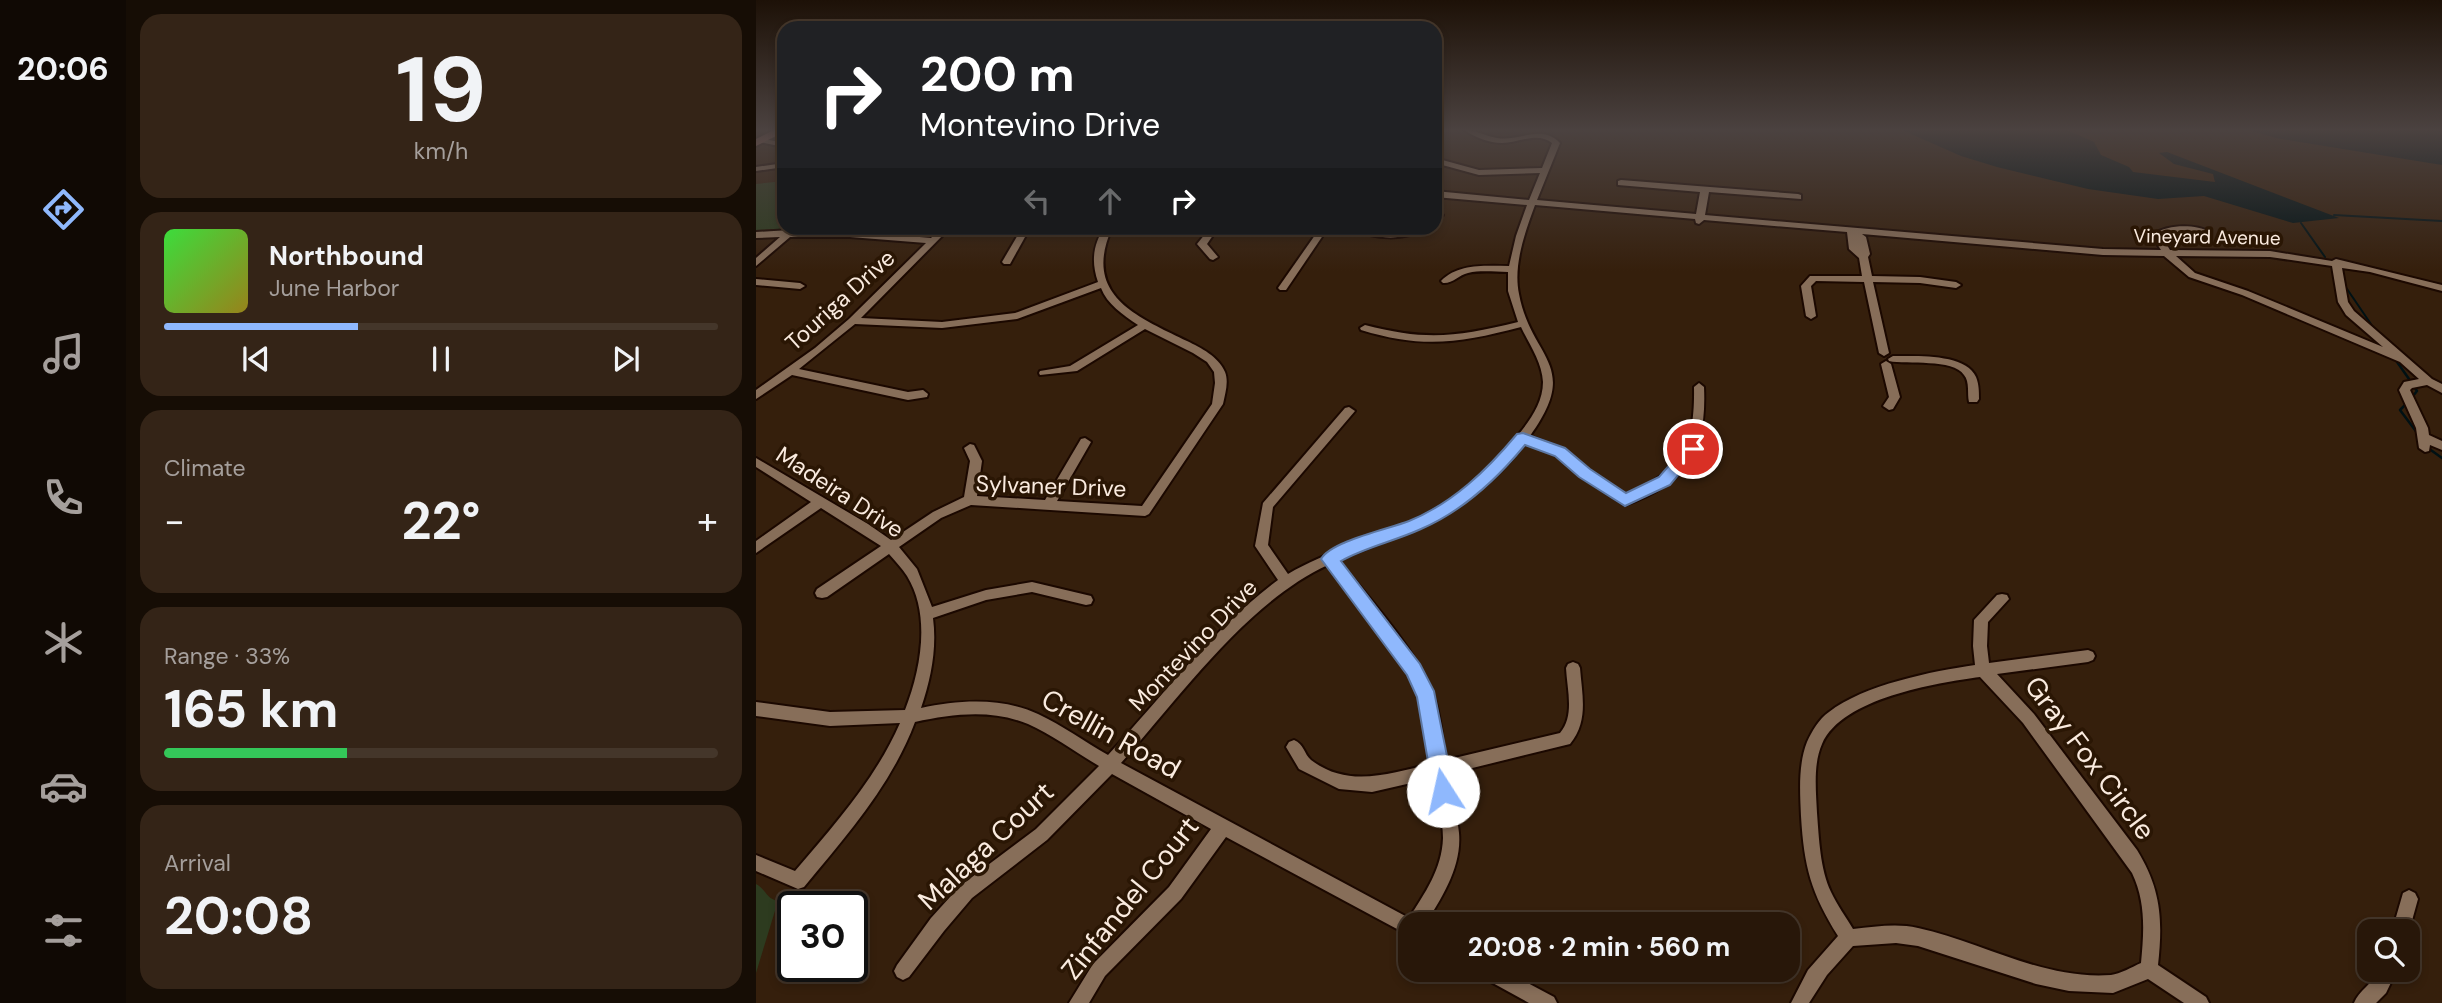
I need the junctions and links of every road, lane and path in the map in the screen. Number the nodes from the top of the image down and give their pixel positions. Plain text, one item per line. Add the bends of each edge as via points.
1 (1543, 177) edge
2 (1621, 183) dead end
3 (1705, 190) junction
4 (1442, 195) edge
5 (1798, 197) dead end
6 (1442, 199) edge
7 (1533, 204) junction
8 (1699, 219) junction
9 (2206, 232) dead end
10 (777, 234) edge
11 (756, 235) edge
12 (788, 235) edge
13 (870, 235) edge
14 (938, 235) edge
15 (1022, 235) edge
16 (1105, 235) edge
17 (1209, 235) edge
18 (1319, 235) edge
19 (1854, 235) junction
20 (932, 241) junction
21 (2167, 253) junction
22 (1213, 257) dead end
23 (1007, 261) dead end
24 (2336, 262) junction
25 (756, 263) edge
26 (1512, 269) junction
27 (1868, 279) junction
28 (1446, 281) dead end
29 (756, 282) edge
30 (1102, 284) junction
31 (1956, 285) dead end
32 (800, 286) dead end
33 (1283, 288) dead end
34 (2442, 288) edge
35 (1811, 316) dead end
36 (853, 321) junction
37 (1144, 324) junction
38 (1522, 324) junction
39 (1366, 328) dead end
40 (1888, 359) junction
41 (2404, 360) junction
42 (791, 371) junction
43 (1044, 373) dead end
44 (2428, 381) junction
45 (1699, 387) dead end
46 (2442, 389) edge
47 (923, 394) dead end
48 (756, 395) edge
49 (1973, 399) dead end
50 (1889, 406) dead end
51 (1701, 407) junction
52 (1715, 408) dead end
53 (1349, 411) dead end
54 (1523, 438) junction
55 (1085, 442) dead end
56 (2442, 446) edge
57 (970, 448) dead end
58 (757, 464) edge
59 (970, 500) junction
60 (821, 502) junction
61 (1048, 504) junction
62 (891, 546) junction
63 (756, 548) edge
64 (1329, 559) junction
65 (1287, 582) junction
66 (822, 593) dead end
67 (2002, 599) dead end
68 (1086, 600) dead end
69 (928, 614) junction
70 (2088, 656) dead end
71 (1573, 668) dead end
72 (1983, 670) junction
73 (756, 709) edge
74 (912, 716) junction
75 (1294, 747) dead end
76 (1110, 763) junction
77 (1440, 769) junction
78 (1223, 827) junction
79 (756, 863) edge
80 (2409, 899) dead end
81 (1423, 912) edge
82 (2404, 919) edge
83 (1398, 922) edge
84 (1849, 938) junction
85 (2149, 968) junction
86 (903, 971) dead end
87 (1509, 982) edge
88 (2383, 982) edge
89 (1078, 1003) edge
90 (1548, 1003) edge
91 (1800, 1003) edge
92 (2200, 1003) edge
93 (2363, 1003) edge

1 - 7 street, Montevino Drive
2 - 3 street
3 - 5 street
3 - 8 street
4 - 7 street, Vineyard Avenue
6 - 7 street, Vineyard Avenue
7 - 8 street, Vineyard Avenue
7 - 26 street, Montevino Drive
8 - 19 street, Vineyard Avenue
9 - 21 street via 2165,230 2157,236
10 - 11 street
12 - 25 street
13 - 20 street
14 - 20 street, Touriga Drive
15 - 23 street
16 - 30 street via 1096,256
17 - 22 street via 1202,244
18 - 33 street
19 - 21 street, Vineyard Avenue
19 - 27 street via 1854,249 1863,257
20 - 36 street, Touriga Drive
21 - 24 street, Vineyard Avenue via 2270,254
21 - 41 street via 2192,275
24 - 34 street, Vineyard Avenue
24 - 41 street via 2343,302 2350,313
26 - 28 street via 1466,270
26 - 38 street, Montevino Drive
27 - 31 street
27 - 35 street via 1809,280
27 - 40 street
29 - 32 street
30 - 36 street via 1017,316 942,326
30 - 37 street, Sylvaner Drive via 1121,308
36 - 42 street, Touriga Drive
37 - 43 street via 1073,369
37 - 61 street, Sylvaner Drive via 1209,359 1218,370 1221,386 1217,404 1145,511
38 - 39 street via 1451,341 1426,342
38 - 54 street, Montevino Drive via 1544,359 1550,379 1541,411
40 - 49 street via 1964,367 1971,375
40 - 50 street via 1895,397
41 - 44 street
42 - 47 street via 908,396
42 - 48 street, Touriga Drive
44 - 46 street
44 - 56 street via 2404,390 2419,418 2425,443
45 - 51 street
51 - 52 street
51 - 54 street via 1693,449 1679,468 1665,481 1625,500 1560,452
53 - 65 street via 1267,506 1261,546
54 - 64 street, Montevino Drive via 1497,469 1450,507
55 - 61 street
57 - 59 street via 976,461
58 - 60 street, Madeira Drive
59 - 61 street, Sylvaner Drive
59 - 62 street, Sylvaner Drive via 937,515
60 - 62 street, Madeira Drive
60 - 63 street
62 - 66 street, Sylvaner Drive
62 - 69 street, Madeira Drive via 914,575
64 - 65 street, Montevino Drive
64 - 77 street via 1413,670 1427,697
65 - 76 street, Montevino Drive via 1222,638
67 - 72 street via 1981,620
68 - 69 street via 1032,587 986,595
69 - 74 street, Madeira Drive via 928,655
70 - 72 street
71 - 77 street via 1575,726 1565,739
72 - 84 street via 1955,673 1856,703 1832,718 1813,745 1809,780 1813,854 1823,895
72 - 85 street, Gray Fox Circle via 2040,733 2147,886 2154,932
73 - 74 street, Crellin Road via 830,719
74 - 76 street, Crellin Road via 952,708 1002,710 1033,719
74 - 79 street, Madeira Drive via 874,787 799,881
75 - 77 street via 1304,764 1339,782 1372,785
76 - 78 street, Crellin Road
76 - 86 street, Malaga Court via 1048,828 975,883 941,919
77 - 81 street via 1451,835 1450,858
78 - 83 street, Crellin Road
78 - 89 street, Zinfandel Court via 1175,893 1099,970
80 - 82 street
84 - 85 street via 1918,937 2068,982 2113,984
84 - 91 street via 1828,959
85 - 92 street
87 - 90 street
88 - 93 street

